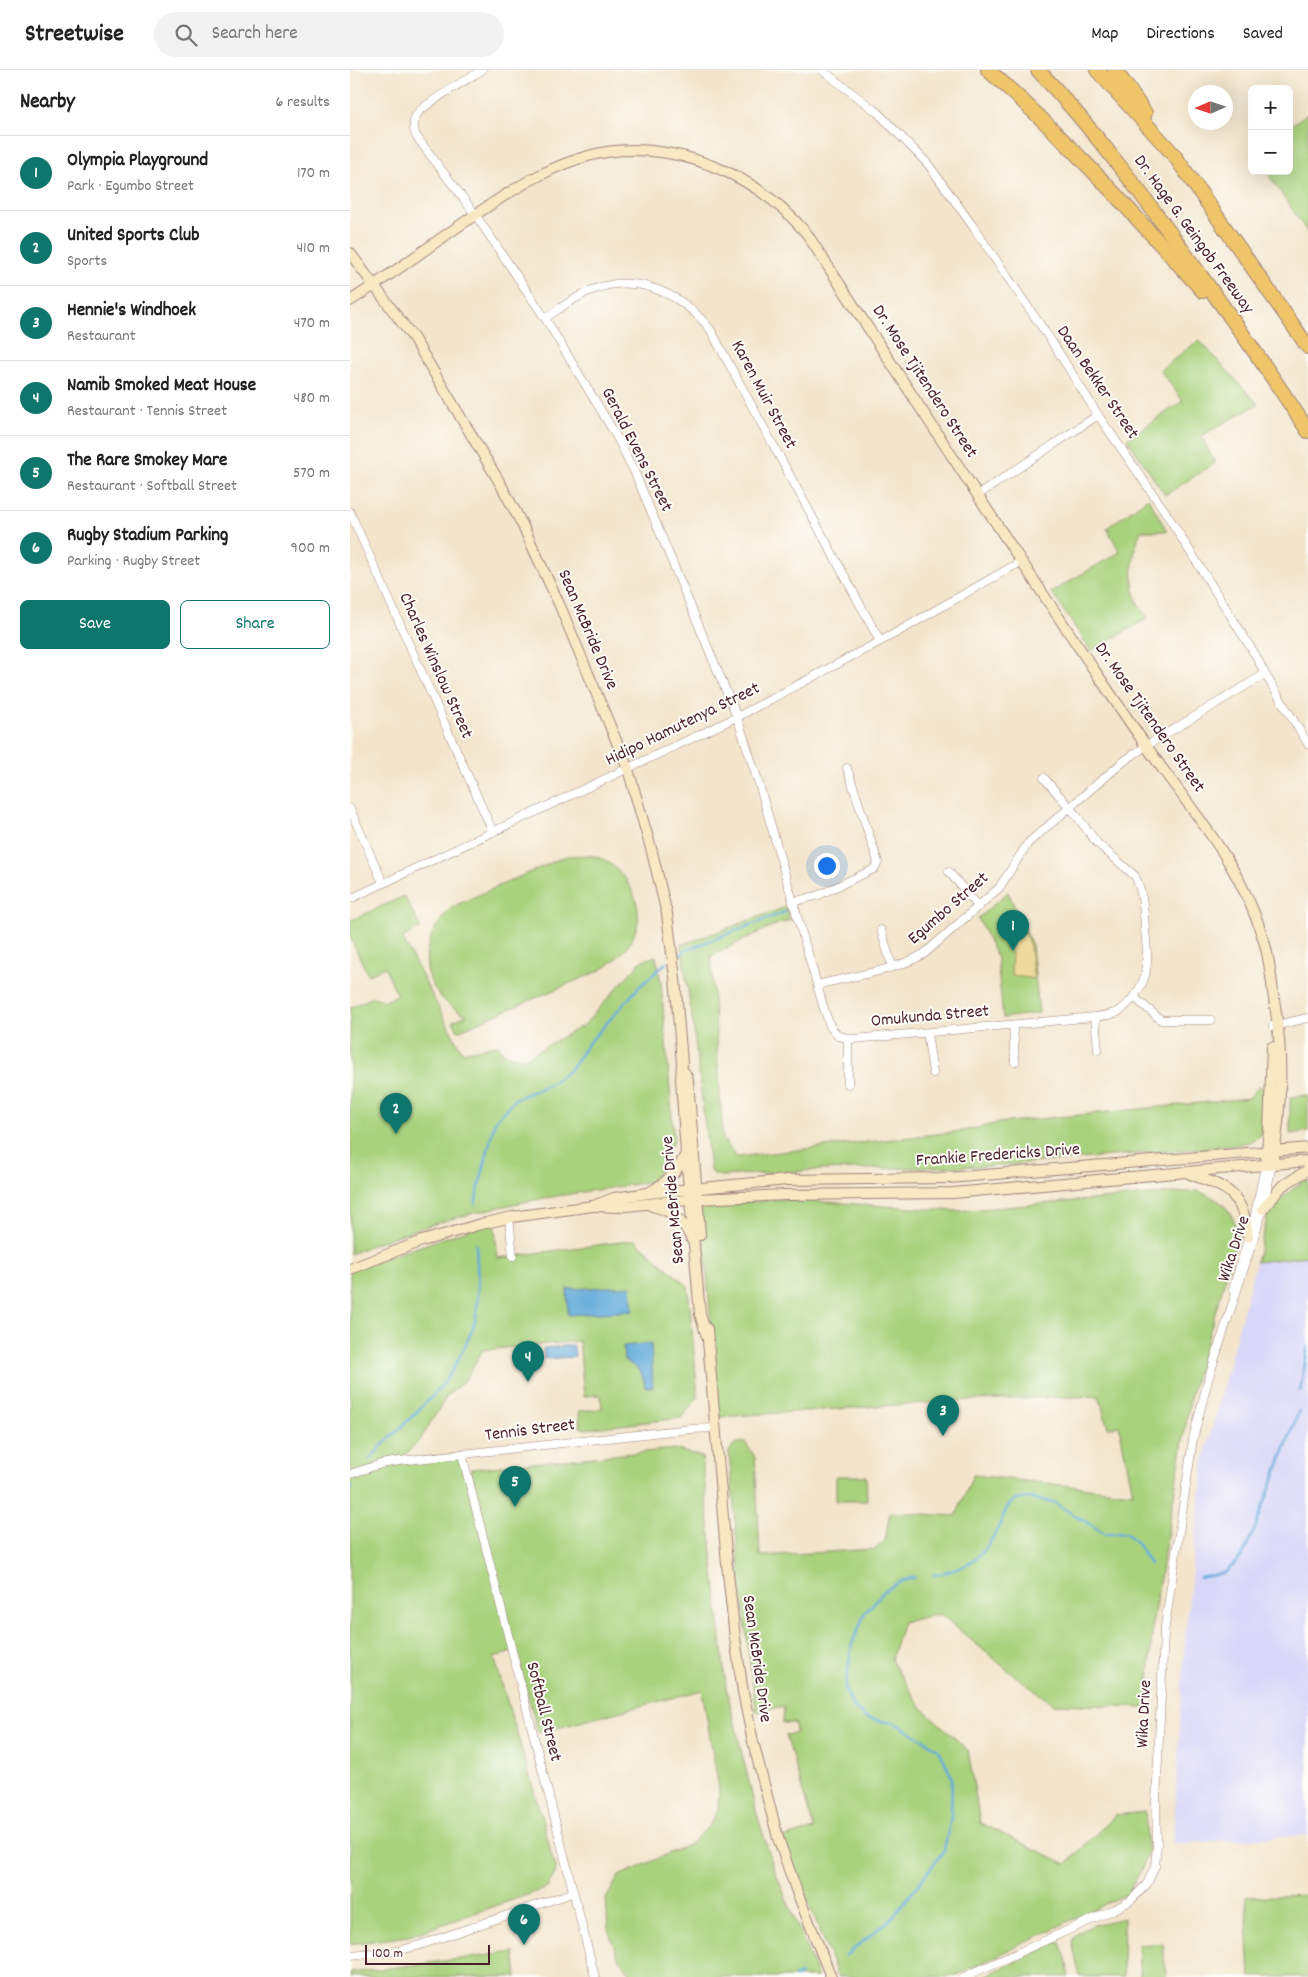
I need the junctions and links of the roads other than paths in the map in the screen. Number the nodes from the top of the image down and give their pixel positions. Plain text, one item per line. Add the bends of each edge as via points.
1 (482, 70) edge
2 (822, 70) edge
3 (988, 70) edge
4 (1038, 70) edge
5 (1098, 70) edge
6 (1115, 70) edge
7 (1174, 155) junction
8 (475, 214) junction
9 (350, 253) edge
10 (375, 286) junction
11 (350, 301) edge
12 (545, 318) junction
13 (1245, 338) junction
14 (1308, 347) edge
15 (1098, 415) junction
16 (1308, 431) edge
17 (978, 494) junction
18 (350, 512) edge
19 (1022, 561) junction
20 (880, 641) junction
21 (1265, 674) junction
22 (737, 717) junction
23 (1308, 744) edge
24 (1146, 746) junction
25 (847, 768) dead end
26 (628, 769) junction
27 (1044, 778) dead end
28 (350, 809) edge
29 (1070, 809) junction
30 (493, 832) junction
31 (949, 872) dead end
32 (383, 883) junction
33 (350, 899) edge
34 (793, 902) junction
35 (979, 906) junction
36 (882, 930) dead end
37 (892, 966) junction
38 (817, 985) junction
39 (1134, 996) junction
40 (1095, 1017) junction
41 (1308, 1018) edge
42 (1211, 1020) dead end
43 (1013, 1025) junction
44 (1276, 1025) junction
45 (927, 1033) junction
46 (848, 1039) junction
47 (1098, 1050) dead end
48 (1015, 1062) dead end
49 (682, 1063) junction
50 (933, 1073) dead end
51 (848, 1084) dead end
52 (1308, 1148) edge
53 (1271, 1151) junction
54 (686, 1154) junction
55 (1308, 1161) edge
56 (1268, 1165) junction
57 (1308, 1170) edge
58 (1187, 1173) junction
59 (693, 1188) junction
60 (648, 1193) junction
61 (694, 1199) junction
62 (640, 1204) junction
63 (593, 1206) junction
64 (1263, 1209) junction
65 (509, 1218) junction
66 (1248, 1238) junction
67 (694, 1246) junction
68 (513, 1256) dead end
69 (350, 1269) edge
70 (706, 1334) junction
71 (1220, 1342) junction
72 (715, 1428) junction
73 (462, 1454) junction
74 (350, 1474) edge
75 (572, 1892) junction
76 (350, 1955) edge
77 (595, 1977) edge
78 (831, 1977) edge
79 (964, 1977) edge

1 - 8 street via 420,110 414,120 416,136
2 - 15 street, Daan Bekker Street via 877,112 928,164 1047,334
3 - 13 highway via 1101,178
4 - 13 highway, Dr. Hage G. Geingob Freeway via 1079,114 1153,209
5 - 7 highway, Dr. Hage G. Geingob Freeway
6 - 7 highway
7 - 14 highway, Dr. Hage G. Geingob Freeway
8 - 10 main road, Dr. Mose Tjitendero Street
8 - 12 street, Gerald Evens Street
8 - 17 main road, Dr. Mose Tjitendero Street via 534,177 587,156 621,150 667,153 694,159 746,182 776,203 807,234
9 - 10 main road, Sean McBride Drive
10 - 11 main road, Dr. Mose Tjitendero Street
10 - 26 main road, Sean McBride Drive via 442,383 522,524
12 - 20 street, Karen Muir Street via 595,288 623,284 649,286 680,300 696,312 710,329
12 - 22 street, Gerald Evens Street via 614,432 634,473
13 - 16 highway, Dr. Hage G. Geingob Freeway
15 - 17 street
15 - 21 street, Daan Bekker Street via 1164,510
17 - 19 main road, Dr. Mose Tjitendero Street
18 - 30 street, Charles Winslow Street
19 - 20 street, Hidipo Hamutenya Street
19 - 24 main road, Dr. Mose Tjitendero Street
20 - 22 street, Hidipo Hamutenya Street
21 - 23 street, Daan Bekker Street
21 - 24 street, Egumbo Street
22 - 26 street, Hidipo Hamutenya Street
22 - 34 street, Omukunda Street
24 - 29 street, Egumbo Street
24 - 44 main road, Dr. Mose Tjitendero Street via 1242,882 1269,957
25 - 34 street via 878,862 874,869 827,891
26 - 30 street, Hidipo Hamutenya Street
26 - 49 main road, Sean McBride Drive via 667,914
27 - 29 street
28 - 32 street
29 - 35 street, Egumbo Street via 1028,843 999,888
29 - 39 street, Omukunda Street via 1097,843 1138,882 1147,963 1143,982
30 - 32 street, Hidipo Hamutenya Street
31 - 35 street
32 - 33 street, Hidipo Hamutenya Street
34 - 38 street, Omukunda Street
35 - 37 street, Egumbo Street via 924,954
36 - 37 street
37 - 38 street, Egumbo Street
38 - 46 street, Omukunda Street via 832,1030
39 - 40 street, Omukunda Street via 1117,1012
39 - 42 street via 1161,1020
40 - 43 street, Omukunda Street
40 - 47 street
41 - 44 street
43 - 45 street, Omukunda Street
43 - 48 street
44 - 53 main road, Dr. Mose Tjitendero Street via 1269,1131
45 - 46 street, Omukunda Street
45 - 50 street
46 - 51 street
49 - 54 main road, Sean McBride Drive
49 - 59 main road, Sean McBride Drive via 688,1080
52 - 53 main road, Frankie Fredericks Drive
53 - 56 main road, Dr. Mose Tjitendero Street
53 - 59 main road, Frankie Fredericks Drive via 948,1178 787,1180
54 - 59 main road, Sean McBride Drive
54 - 60 main road via 668,1179
55 - 56 main road, Frankie Fredericks Drive
56 - 58 main road, Frankie Fredericks Drive
56 - 64 street, Wika Drive
56 - 66 street, Wika Drive
57 - 64 main road via 1282,1186
58 - 61 main road, Frankie Fredericks Drive via 953,1193 785,1194
58 - 66 main road via 1220,1185 1230,1193 1242,1210
59 - 60 main road, Frankie Fredericks Drive
59 - 61 main road, Sean McBride Drive
60 - 63 main road, Frankie Fredericks Drive via 614,1198
61 - 62 main road, Frankie Fredericks Drive
61 - 67 main road, Sean McBride Drive
61 - 70 main road, Sean McBride Drive
62 - 63 main road, Frankie Fredericks Drive
62 - 67 main road via 661,1208 678,1218
63 - 65 main road
64 - 71 street, Wika Drive
65 - 68 street
65 - 69 main road via 422,1241
66 - 71 street, Wika Drive
67 - 70 main road, Sean McBride Drive via 700,1314
70 - 72 main road, Sean McBride Drive
71 - 79 street, Wika Drive via 1193,1439 1170,1582 1162,1673 1157,1857 1152,1876 1130,1901
72 - 73 street, Tennis Street
72 - 78 main road, Sean McBride Drive via 735,1638 752,1742 778,1838
73 - 74 street, Tennis Street via 399,1460
73 - 75 street, Softball Street
75 - 76 street via 420,1945 398,1951
75 - 77 street, Softball Street

